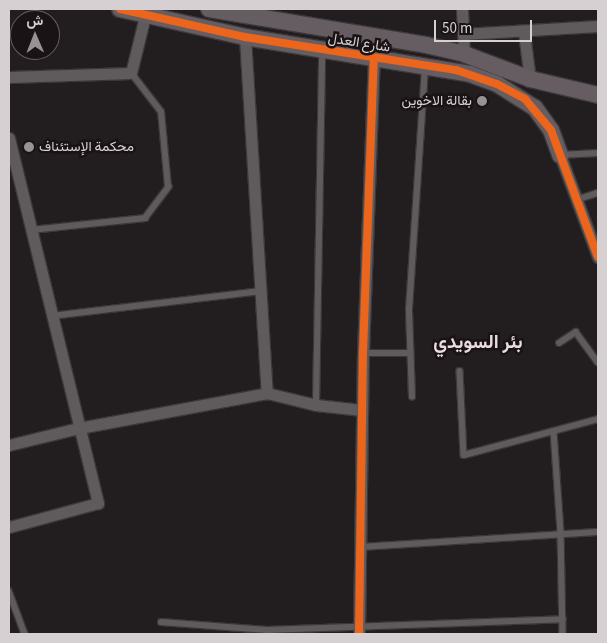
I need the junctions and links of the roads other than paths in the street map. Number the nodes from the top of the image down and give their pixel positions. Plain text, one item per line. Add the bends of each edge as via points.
1 (120, 9) edge
2 (209, 9) edge
3 (462, 9) edge
4 (245, 12) edge
5 (156, 15) edge
6 (598, 26) edge
7 (524, 32) junction
8 (463, 34) junction
9 (245, 37) junction
10 (322, 50) junction
11 (464, 54) junction
12 (374, 59) junction
13 (425, 66) junction
14 (131, 73) junction
15 (9, 78) edge
16 (530, 79) junction
17 (598, 95) edge
18 (9, 138) edge
19 (598, 153) edge
20 (560, 154) junction
21 (598, 193) edge
22 (576, 200) junction
23 (31, 230) junction
24 (598, 257) edge
25 (262, 291) junction
26 (52, 316) junction
27 (559, 344) dead end
28 (363, 353) junction
29 (410, 354) junction
30 (598, 362) edge
31 (460, 370) dead end
32 (267, 393) junction
33 (412, 396) dead end
34 (316, 405) junction
35 (362, 410) junction
36 (598, 419) edge
37 (79, 428) junction
38 (554, 432) junction
39 (9, 445) edge
40 (9, 527) edge
41 (562, 532) junction
42 (598, 532) edge
43 (360, 547) junction
44 (9, 591) edge
45 (563, 619) junction
46 (162, 622) dead end
47 (359, 631) edge
48 (26, 634) edge
49 (563, 634) edge

1 - 5 street, شارع العدل
2 - 4 street, شارع العدل
3 - 8 street
4 - 11 street, شارع العدل
5 - 9 street, شارع العدل
5 - 14 street
6 - 7 street
7 - 8 street
7 - 16 street
8 - 11 street
9 - 10 street, شارع العدل
9 - 25 street
10 - 12 street, شارع العدل
10 - 34 lane
11 - 16 street, شارع العدل
12 - 13 street, شارع العدل
12 - 28 street
13 - 20 street, شارع العدل via 470,74 525,100 544,119
13 - 29 lane via 409,309
14 - 15 street
14 - 23 lane via 161,112 168,187 145,218
16 - 17 street, شارع العدل
18 - 23 street
19 - 20 lane
20 - 22 street
21 - 22 lane
22 - 24 street
23 - 26 street
25 - 26 lane
25 - 32 street
26 - 37 street
27 - 30 lane via 576,332
28 - 29 lane
28 - 35 street
29 - 33 lane
31 - 38 lane via 464,455
32 - 34 street
32 - 37 street
34 - 35 street
35 - 43 street
36 - 38 lane
37 - 39 street
37 - 40 street via 98,503
38 - 41 lane
41 - 42 lane
41 - 43 lane
41 - 45 lane
43 - 47 street
44 - 48 lane
45 - 47 lane
45 - 49 lane
46 - 47 lane via 267,630

